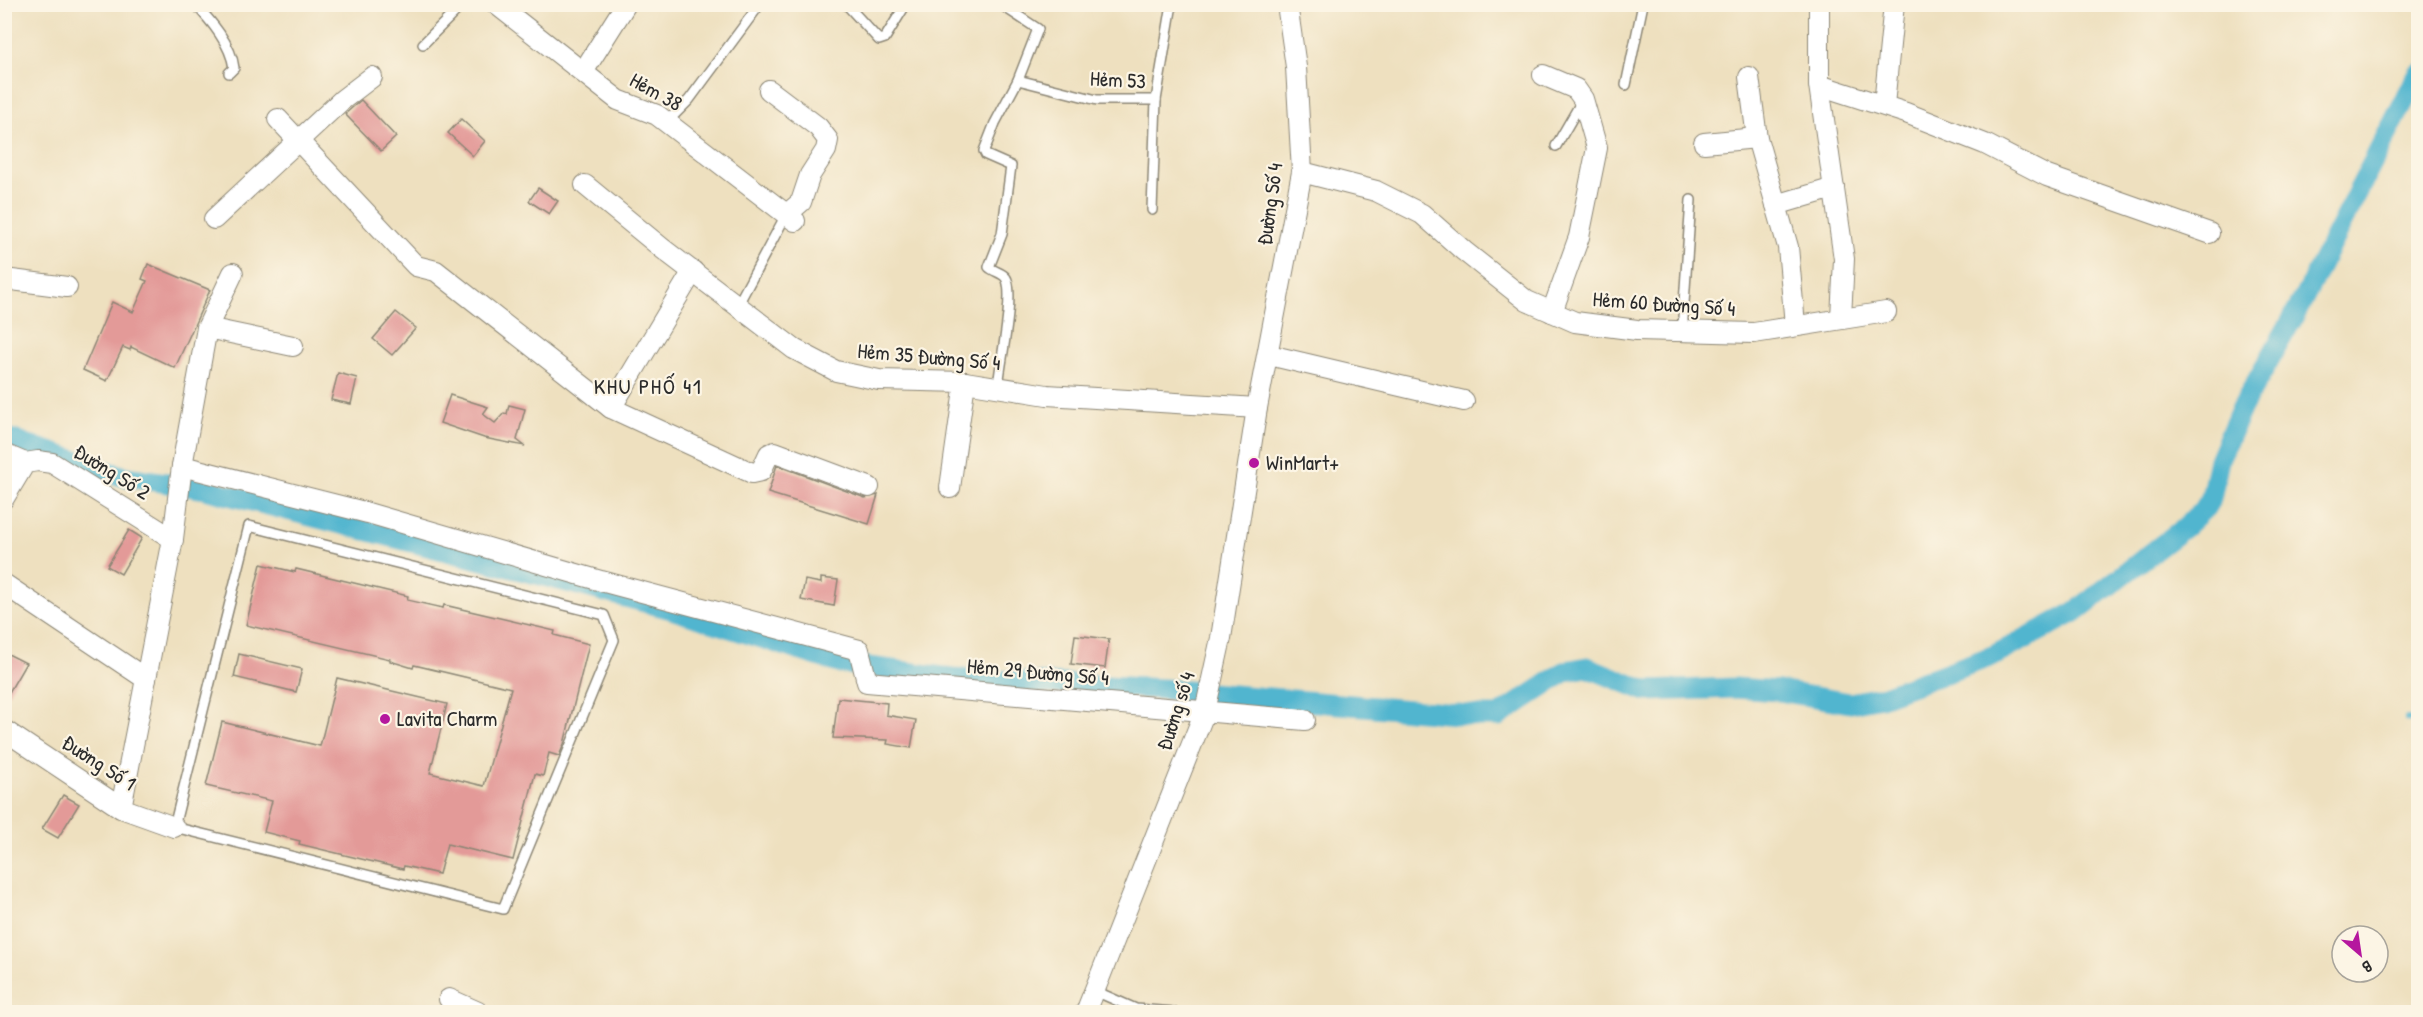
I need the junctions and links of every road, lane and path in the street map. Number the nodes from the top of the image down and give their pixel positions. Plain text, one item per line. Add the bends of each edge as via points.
1 (195, 4) edge
2 (463, 4) edge
3 (496, 4) edge
4 (626, 4) edge
5 (760, 4) edge
6 (846, 4) edge
7 (906, 4) edge
8 (1000, 4) edge
9 (1172, 4) edge
10 (1287, 4) edge
11 (1643, 4) edge
12 (1819, 4) edge
13 (1894, 4) edge
14 (423, 44) dead end
15 (583, 72) junction
16 (229, 73) dead end
17 (1543, 75) dead end
18 (372, 77) dead end
19 (1749, 77) dead end
20 (1018, 80) junction
21 (1626, 85) dead end
22 (1819, 86) junction
23 (769, 90) dead end
24 (1583, 99) junction
25 (1156, 100) junction
26 (1884, 105) junction
27 (278, 119) dead end
28 (666, 122) junction
29 (1757, 138) junction
30 (298, 141) junction
31 (1704, 143) dead end
32 (1556, 146) dead end
33 (1302, 172) junction
34 (585, 184) dead end
35 (1834, 188) junction
36 (1691, 200) dead end
37 (1776, 205) junction
38 (1152, 210) dead end
39 (790, 218) junction
40 (214, 219) dead end
41 (2209, 233) dead end
42 (693, 271) junction
43 (233, 273) dead end
44 (4, 279) edge
45 (67, 287) dead end
46 (736, 306) junction
47 (1552, 312) junction
48 (1886, 312) dead end
49 (1841, 318) junction
50 (1796, 326) junction
51 (207, 328) junction
52 (1682, 333) junction
53 (293, 346) dead end
54 (1269, 355) junction
55 (965, 382) junction
56 (998, 387) junction
57 (1464, 401) dead end
58 (611, 408) junction
59 (1257, 408) junction
60 (4, 454) edge
61 (25, 463) junction
62 (182, 466) junction
63 (869, 487) dead end
64 (950, 489) dead end
65 (4, 498) edge
66 (173, 539) junction
67 (4, 584) edge
68 (146, 679) junction
69 (1205, 711) junction
70 (1305, 720) dead end
71 (4, 730) edge
72 (121, 808) junction
73 (174, 827) junction
74 (1095, 991) junction
75 (448, 999) dead end
76 (478, 1012) edge
77 (1086, 1012) edge
78 (1174, 1012) edge

1 - 16 lane via 210,20 233,58 234,68
2 - 14 lane
3 - 15 street, Hẻm 38
4 - 15 street
5 - 28 lane via 689,100
6 - 7 lane via 879,40 885,38
8 - 20 lane via 1038,29
9 - 25 lane, Hẻm 53
10 - 33 street, Đường Số 4 via 1296,68
11 - 21 lane
12 - 22 street
13 - 26 street
15 - 28 street, Hẻm 38 via 618,100
17 - 24 street via 1576,89
18 - 30 street
19 - 29 street
20 - 25 lane, Hẻm 53 via 1098,100
20 - 56 lane via 984,151 1011,166 1002,234 989,267 1008,281
22 - 26 street
22 - 35 street
23 - 39 street via 818,127 828,140
24 - 32 lane
24 - 47 street via 1597,148 1579,237
25 - 38 lane
26 - 41 street via 1985,144 2047,176
27 - 30 street
28 - 39 street, Hẻm 38
29 - 31 street
29 - 37 street
30 - 40 street
30 - 58 street via 416,266 436,271
33 - 47 street, Hẻm 60 Đường Số 4 via 1376,191 1422,214 1527,301
33 - 54 street, Đường Số 4
34 - 42 street, Hẻm 35 Đường Số 4
35 - 37 street
35 - 49 street via 1844,259
36 - 52 lane
37 - 50 street via 1788,247
39 - 46 lane
42 - 46 street, Hẻm 35 Đường Số 4
42 - 58 street
43 - 51 street
44 - 45 street
46 - 55 street, Hẻm 35 Đường Số 4 via 794,349 836,371 879,380
47 - 52 street, Hẻm 60 Đường Số 4 via 1575,322
48 - 49 street, Hẻm 60 Đường Số 4
49 - 50 street, Hẻm 60 Đường Số 4
50 - 52 street, Hẻm 60 Đường Số 4 via 1754,333
51 - 53 street
51 - 62 street
54 - 57 street
54 - 59 street, Đường Số 4
55 - 56 street, Hẻm 35 Đường Số 4
55 - 64 street
56 - 59 street, Hẻm 35 Đường Số 4 via 1047,395
58 - 63 street via 752,472 761,471 775,452
59 - 69 street, Đường số 4
60 - 61 street
61 - 65 street
61 - 66 street, Đường Số 2 via 52,463
62 - 66 street
62 - 69 street, Hẻm 29 Đường Số 4 via 368,513 859,650 867,682
66 - 68 street
67 - 68 street
68 - 72 street
69 - 70 street, Hẻm 29 Đường Số 4
69 - 74 street, Đường số 4
71 - 72 street, Đường Số 1
72 - 73 street, Đường Số 1
73 - 73 lane via 503,909 614,640 604,615 249,526
74 - 77 street, Đường số 4
74 - 78 lane via 1136,1009
75 - 76 street

